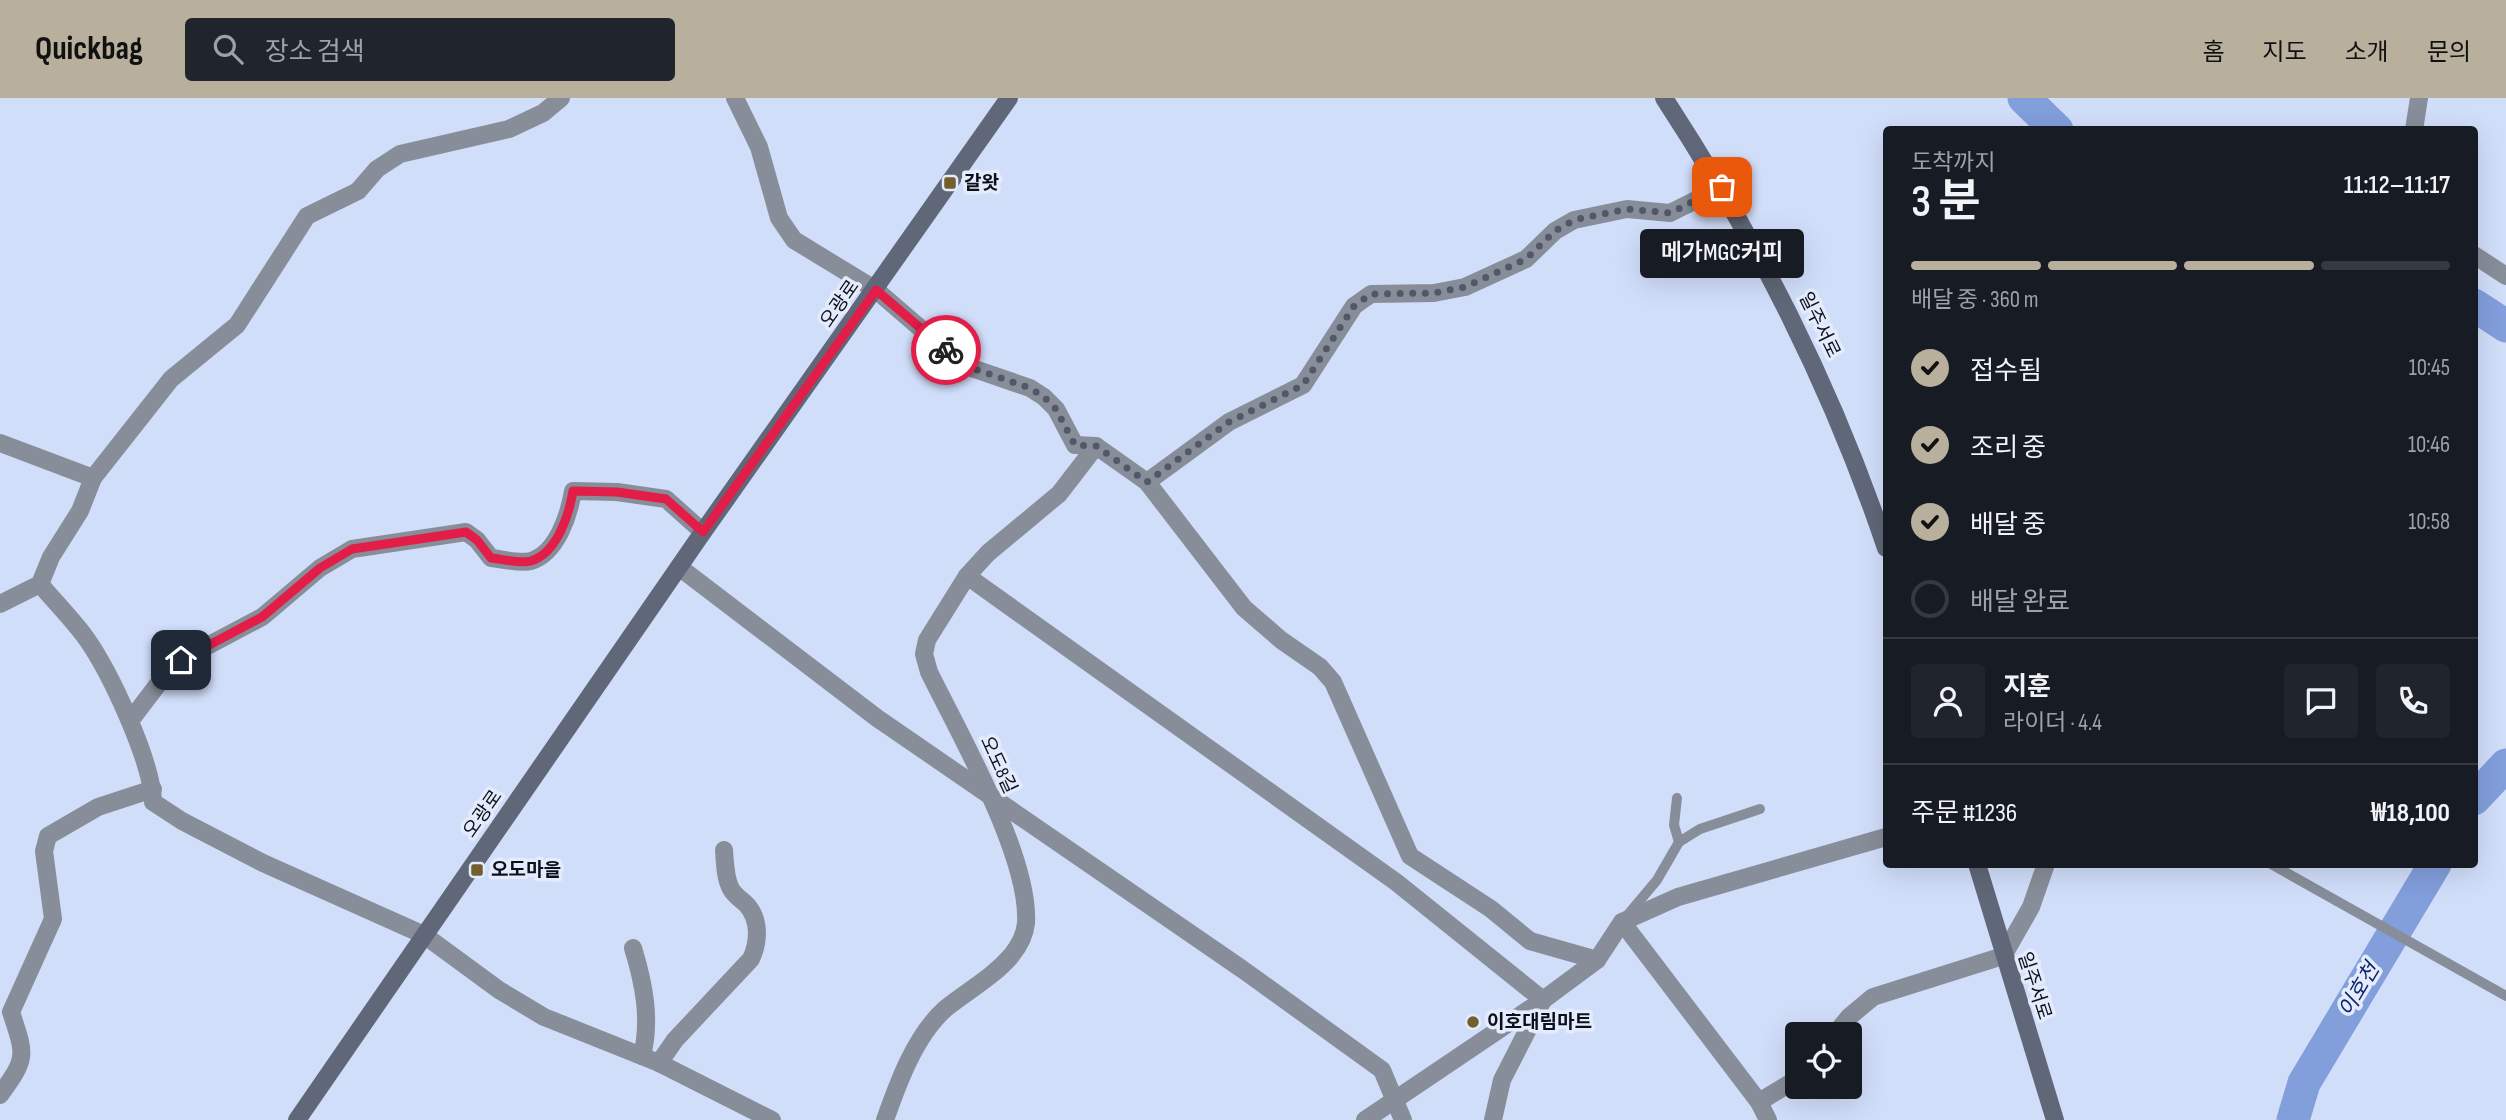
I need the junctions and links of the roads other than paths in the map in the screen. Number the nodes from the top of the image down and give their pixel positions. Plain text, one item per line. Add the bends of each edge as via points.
1 (561, 98) edge
2 (735, 98) edge
3 (1009, 98) edge
4 (1664, 98) edge
5 (2419, 98) edge
6 (2415, 126) edge
7 (1722, 187) junction
8 (2478, 258) edge
9 (2506, 276) edge
10 (876, 290) junction
11 (0, 443) edge
12 (1096, 446) junction
13 (93, 478) junction
14 (1147, 482) junction
15 (703, 532) junction
16 (1883, 539) edge
17 (679, 567) junction
18 (967, 576) junction
19 (40, 584) junction
20 (0, 604) edge
21 (130, 721) junction
22 (153, 789) junction
23 (988, 793) junction
24 (1677, 799) dead end
25 (1760, 809) dead end
26 (1883, 838) edge
27 (1679, 842) junction
28 (724, 850) dead end
29 (1978, 868) edge
30 (2045, 868) edge
31 (2278, 868) edge
32 (1622, 922) junction
33 (425, 935) junction
34 (633, 948) dead end
35 (2003, 956) junction
36 (1597, 960) junction
37 (2506, 996) edge
38 (1543, 1000) junction
39 (1845, 1022) edge
40 (642, 1056) junction
41 (659, 1063) junction
42 (1785, 1086) edge
43 (0, 1095) edge
44 (1395, 1100) junction
45 (1759, 1102) junction
46 (297, 1120) edge
47 (772, 1120) edge
48 (885, 1120) edge
49 (1365, 1120) edge
50 (1403, 1120) edge
51 (1493, 1120) edge
52 (1768, 1120) edge
53 (2055, 1120) edge

1 - 13 street via 543,113 509,128 400,154 377,169 358,191 307,216 237,325 171,379
2 - 10 street via 759,147 779,218 794,240
3 - 10 main road, 오광로
4 - 7 main road, 일주서로
5 - 6 street
7 - 14 street via 1670,213 1627,209 1574,220 1526,259 1465,287 1434,293 1371,294 1354,306 1303,385 1229,422
7 - 16 main road, 일주서로 via 1809,351 1856,459
8 - 9 street
10 - 12 street via 963,365 1044,397 1056,409 1075,445
10 - 15 main road, 오광로
11 - 13 street
12 - 14 street
12 - 18 street, 오도8길 via 1059,494 988,552
13 - 19 street
14 - 36 street via 1244,608 1333,682 1410,856 1491,909 1530,941
15 - 17 main road, 오광로
15 - 21 street via 666,499 573,491 558,536 530,562 491,558 466,532 352,549 320,568 262,617 181,660
17 - 23 street via 877,718
17 - 33 main road, 오광로
18 - 23 street, 오도8길 via 927,640 924,654
18 - 38 street via 1385,874
19 - 20 street
19 - 21 street via 87,639
21 - 22 street
22 - 33 street via 153,802 182,821 263,863
22 - 43 street via 98,807 48,836 44,851 53,919 11,1012 23,1051 19,1070
23 - 44 street via 1382,1070
23 - 48 street, 오도8길 via 1024,896 1022,940 991,976 926,1030
24 - 27 lane via 1674,825
25 - 27 lane via 1700,829
26 - 32 street via 1678,897
27 - 32 lane via 1657,880
28 - 41 street via 726,875 732,891 750,908 757,946 751,959
29 - 35 main road, 일주서로
30 - 35 street via 2031,907
31 - 37 lane
32 - 36 street
32 - 45 street
33 - 40 street via 544,1017
33 - 46 main road, 오광로
34 - 40 street via 643,981 648,1032
35 - 39 street via 1873,997
35 - 53 main road, 일주서로
36 - 38 street
38 - 44 street
38 - 51 street via 1502,1080
40 - 41 street
41 - 47 street
42 - 45 street
44 - 49 street
44 - 50 street
45 - 52 street

